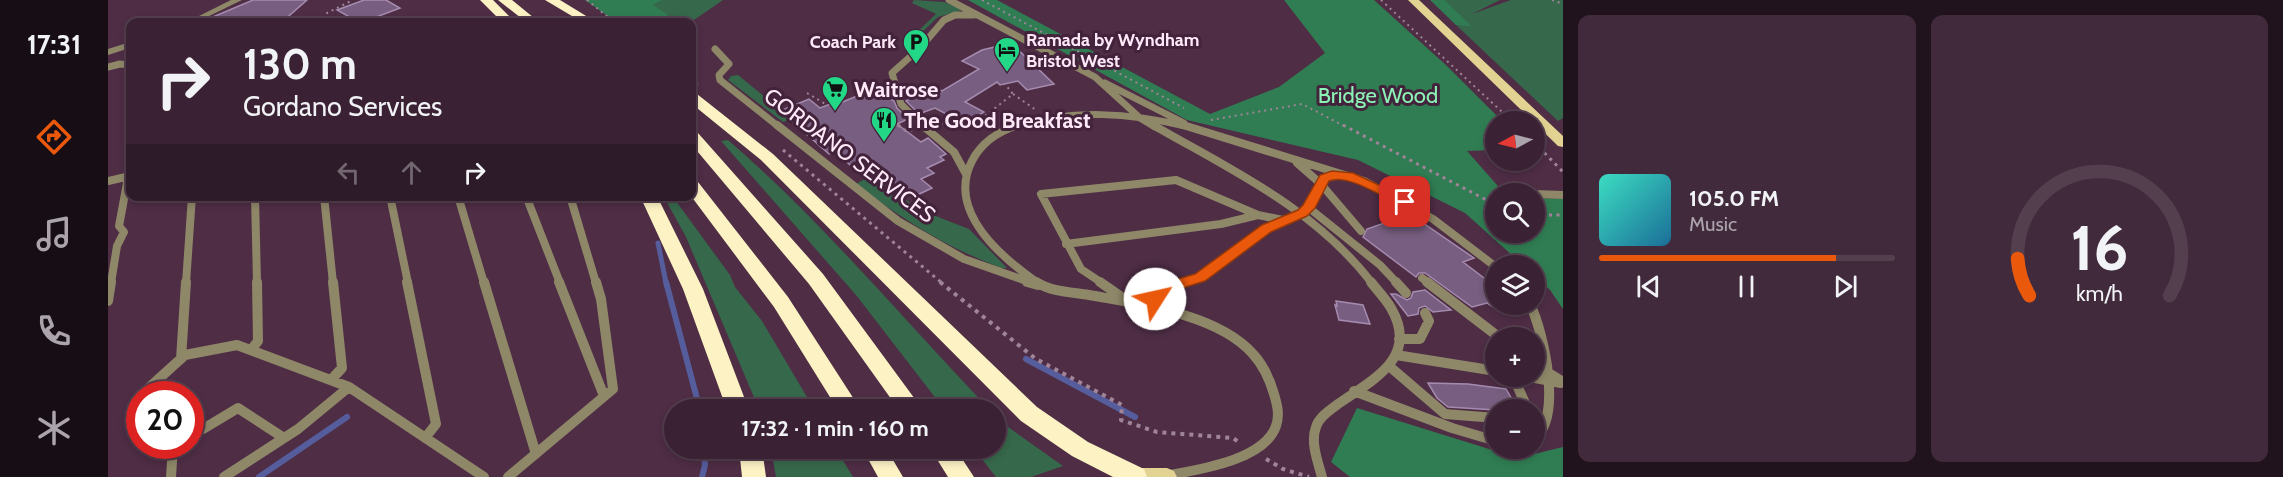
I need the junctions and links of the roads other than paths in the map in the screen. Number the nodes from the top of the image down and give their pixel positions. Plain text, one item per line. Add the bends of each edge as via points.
1 (238, 0) edge
2 (486, 0) edge
3 (504, 0) edge
4 (542, 0) edge
5 (550, 0) edge
6 (949, 0) edge
7 (1413, 0) edge
8 (981, 15) junction
9 (200, 18) edge
10 (505, 18) edge
11 (528, 18) edge
12 (564, 18) edge
13 (583, 18) edge
14 (126, 46) edge
15 (715, 49) dead end
16 (108, 52) edge
17 (126, 65) edge
18 (108, 67) edge
19 (1095, 77) junction
20 (696, 100) edge
21 (1140, 118) junction
22 (1192, 128) junction
23 (696, 141) edge
24 (1563, 143) edge
25 (1296, 161) junction
26 (126, 174) edge
27 (966, 174) junction
28 (1348, 176) junction
29 (108, 181) edge
30 (1321, 184) junction
31 (696, 191) edge
32 (126, 192) edge
33 (1545, 194) edge
34 (1563, 195) edge
35 (192, 201) edge
36 (255, 201) edge
37 (325, 201) edge
38 (391, 201) edge
39 (460, 201) edge
40 (528, 201) edge
41 (572, 201) edge
42 (650, 201) edge
43 (1306, 210) junction
44 (1258, 215) junction
45 (1284, 220) junction
46 (1361, 231) dead end
47 (1066, 244) junction
48 (1485, 258) edge
49 (1422, 278) dead end
50 (1043, 286) junction
51 (1406, 292) dead end
52 (108, 301) edge
53 (1130, 303) junction
54 (1171, 310) junction
55 (1425, 313) dead end
56 (1536, 315) edge
57 (1486, 327) edge
58 (1400, 339) junction
59 (251, 350) junction
60 (1396, 355) junction
61 (181, 359) junction
62 (1389, 366) junction
63 (1485, 369) edge
64 (1545, 371) edge
65 (1545, 379) edge
66 (331, 380) junction
67 (157, 381) edge
68 (1561, 382) junction
69 (349, 387) junction
70 (1354, 391) junction
71 (604, 396) junction
72 (734, 399) edge
73 (843, 399) edge
74 (904, 399) edge
75 (1485, 417) edge
76 (204, 428) edge
77 (1545, 429) edge
78 (284, 438) junction
79 (425, 438) junction
80 (1485, 438) edge
81 (536, 454) junction
82 (172, 459) edge
83 (752, 459) edge
84 (880, 459) edge
85 (949, 459) edge
86 (1133, 476) edge
87 (171, 477) edge
88 (224, 477) edge
89 (484, 477) edge
90 (508, 477) edge
91 (754, 477) edge
92 (891, 477) edge
93 (962, 477) edge
94 (1165, 477) edge
95 (1322, 477) edge

1 - 9 street
2 - 10 highway
3 - 11 highway
4 - 12 highway
5 - 13 highway
6 - 8 lane
7 - 24 main road
8 - 19 lane
8 - 27 lane via 943,19 926,42 892,73 902,104 962,160
14 - 16 street
15 - 50 lane, GORDANO SERVICES via 729,64 718,75 720,80 898,221 964,259
17 - 18 lane
19 - 21 lane
19 - 22 lane
20 - 86 highway via 767,157 1029,414 1070,444
21 - 22 lane
21 - 27 lane via 1076,113 1025,122 985,142
21 - 43 lane
22 - 25 lane
23 - 74 highway via 816,279
25 - 28 lane
25 - 30 lane
26 - 29 lane
27 - 50 lane, GORDANO SERVICES via 965,195 987,239
28 - 30 lane via 1332,175
28 - 48 lane via 1425,213
30 - 43 lane
30 - 46 lane
31 - 73 highway via 781,302
32 - 52 lane via 119,226 124,232 117,246
33 - 34 lane
35 - 61 lane
36 - 59 lane via 258,341
37 - 66 lane via 342,368
38 - 79 lane via 436,424
39 - 81 lane
40 - 71 lane
41 - 71 lane via 601,299 613,389
42 - 72 highway via 693,289
43 - 45 lane
43 - 51 lane via 1380,265
43 - 58 lane via 1391,308
44 - 45 lane
44 - 47 lane via 1221,224
44 - 47 lane via 1176,180 1041,194
45 - 54 lane via 1266,228 1200,277 1156,291 1155,299
47 - 53 lane via 1081,269
49 - 57 lane
50 - 53 lane, GORDANO SERVICES
53 - 54 lane, GORDANO SERVICES
54 - 94 lane, GORDANO SERVICES via 1232,336 1247,348 1269,377 1279,415 1273,431 1258,448 1233,461
55 - 58 lane via 1429,321 1420,339
56 - 68 lane via 1558,359
58 - 60 lane
59 - 61 lane via 237,345
59 - 66 lane
60 - 62 lane
60 - 63 lane
61 - 67 lane
62 - 70 lane
62 - 75 lane via 1445,414
64 - 68 lane
65 - 68 lane
66 - 69 lane
68 - 77 lane via 1556,413
69 - 78 lane
69 - 79 lane
70 - 80 lane
70 - 95 lane via 1316,425 1312,439
71 - 81 lane
76 - 78 lane via 238,408
78 - 88 lane
79 - 89 lane
81 - 90 lane
82 - 87 lane
83 - 91 highway
84 - 92 highway
85 - 93 highway
86 - 94 main road

